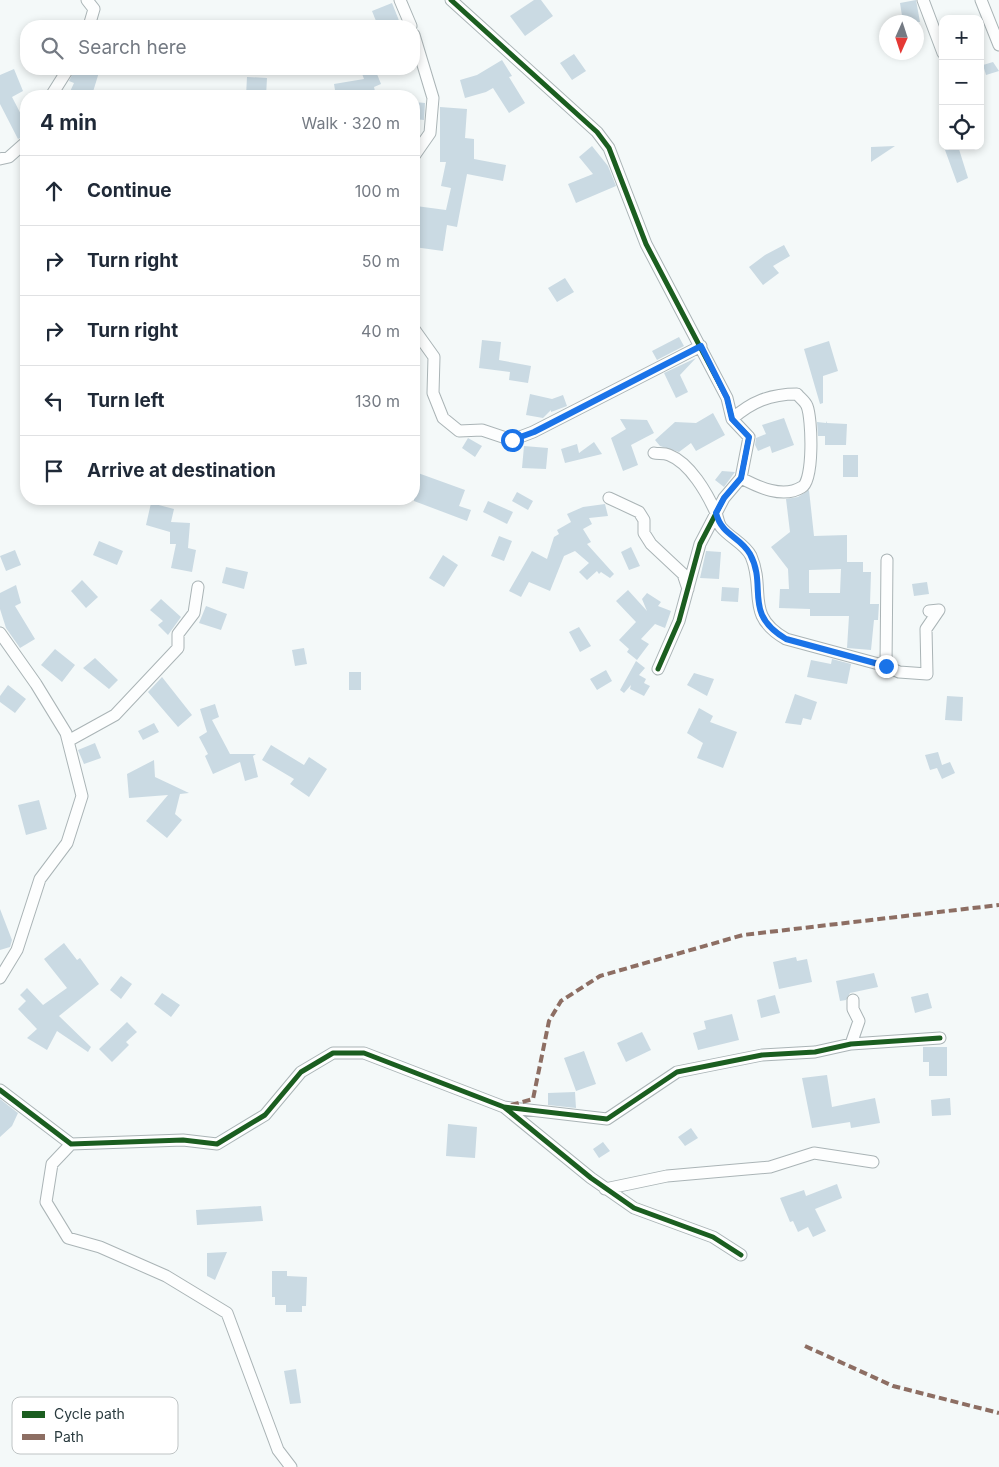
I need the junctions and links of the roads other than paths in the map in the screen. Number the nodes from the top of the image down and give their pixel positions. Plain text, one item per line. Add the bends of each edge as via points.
1 (87, 0) edge
2 (400, 0) edge
3 (451, 0) edge
4 (923, 0) edge
5 (981, 0) edge
6 (91, 20) edge
7 (408, 20) edge
8 (939, 42) edge
9 (999, 45) edge
10 (420, 55) edge
11 (64, 75) edge
12 (55, 90) edge
13 (20, 147) edge
14 (420, 147) edge
15 (0, 159) edge
16 (420, 337) edge
17 (701, 346) junction
18 (732, 419) junction
19 (654, 453) dead end
20 (741, 478) junction
21 (609, 498) dead end
22 (716, 513) junction
23 (887, 560) dead end
24 (198, 587) dead end
25 (688, 589) junction
26 (928, 611) dead end
27 (0, 632) edge
28 (886, 666) junction
29 (658, 669) dead end
30 (68, 741) junction
31 (0, 978) edge
32 (854, 1000) dead end
33 (940, 1038) dead end
34 (851, 1044) junction
35 (0, 1090) edge
36 (504, 1107) junction
37 (71, 1144) junction
38 (873, 1162) dead end
39 (605, 1189) junction
40 (740, 1255) dead end
41 (291, 1467) edge

1 - 6 street via 94,9
2 - 7 street
3 - 17 street via 597,132 609,148 646,244
4 - 8 street
5 - 9 street
10 - 14 street via 433,98 430,133
11 - 12 street
13 - 15 street via 9,157
16 - 17 street via 434,357 433,393 443,418 459,431 482,430 512,440 534,432
17 - 18 street via 727,398
18 - 20 street via 749,437
18 - 20 street via 761,400 778,394 797,394 807,404 810,422 808,480 804,487 792,492 773,491
19 - 22 street via 668,455 684,465
20 - 22 street
21 - 25 street via 639,512 644,520 644,533 651,544 683,574
22 - 25 street via 700,544
22 - 28 street via 719,525 750,554 757,602 775,632 786,639
23 - 28 street
24 - 30 street via 194,613 178,634 178,648 115,716
25 - 29 street via 679,621
26 - 28 street via 939,610 926,629 927,674 898,672
27 - 30 street via 36,684
30 - 31 street via 82,796 66,843 40,879 17,950
32 - 34 street via 853,1009 859,1021
33 - 34 street
34 - 36 street via 815,1052 762,1055 677,1072 607,1119
35 - 37 street
36 - 37 street via 364,1053 333,1053 301,1072 264,1115 217,1144 183,1140
36 - 39 street
37 - 41 street via 52,1164 46,1202 68,1238 166,1276 227,1313 278,1450
38 - 39 street via 814,1153 770,1167 667,1176
39 - 40 street via 634,1208 713,1237

